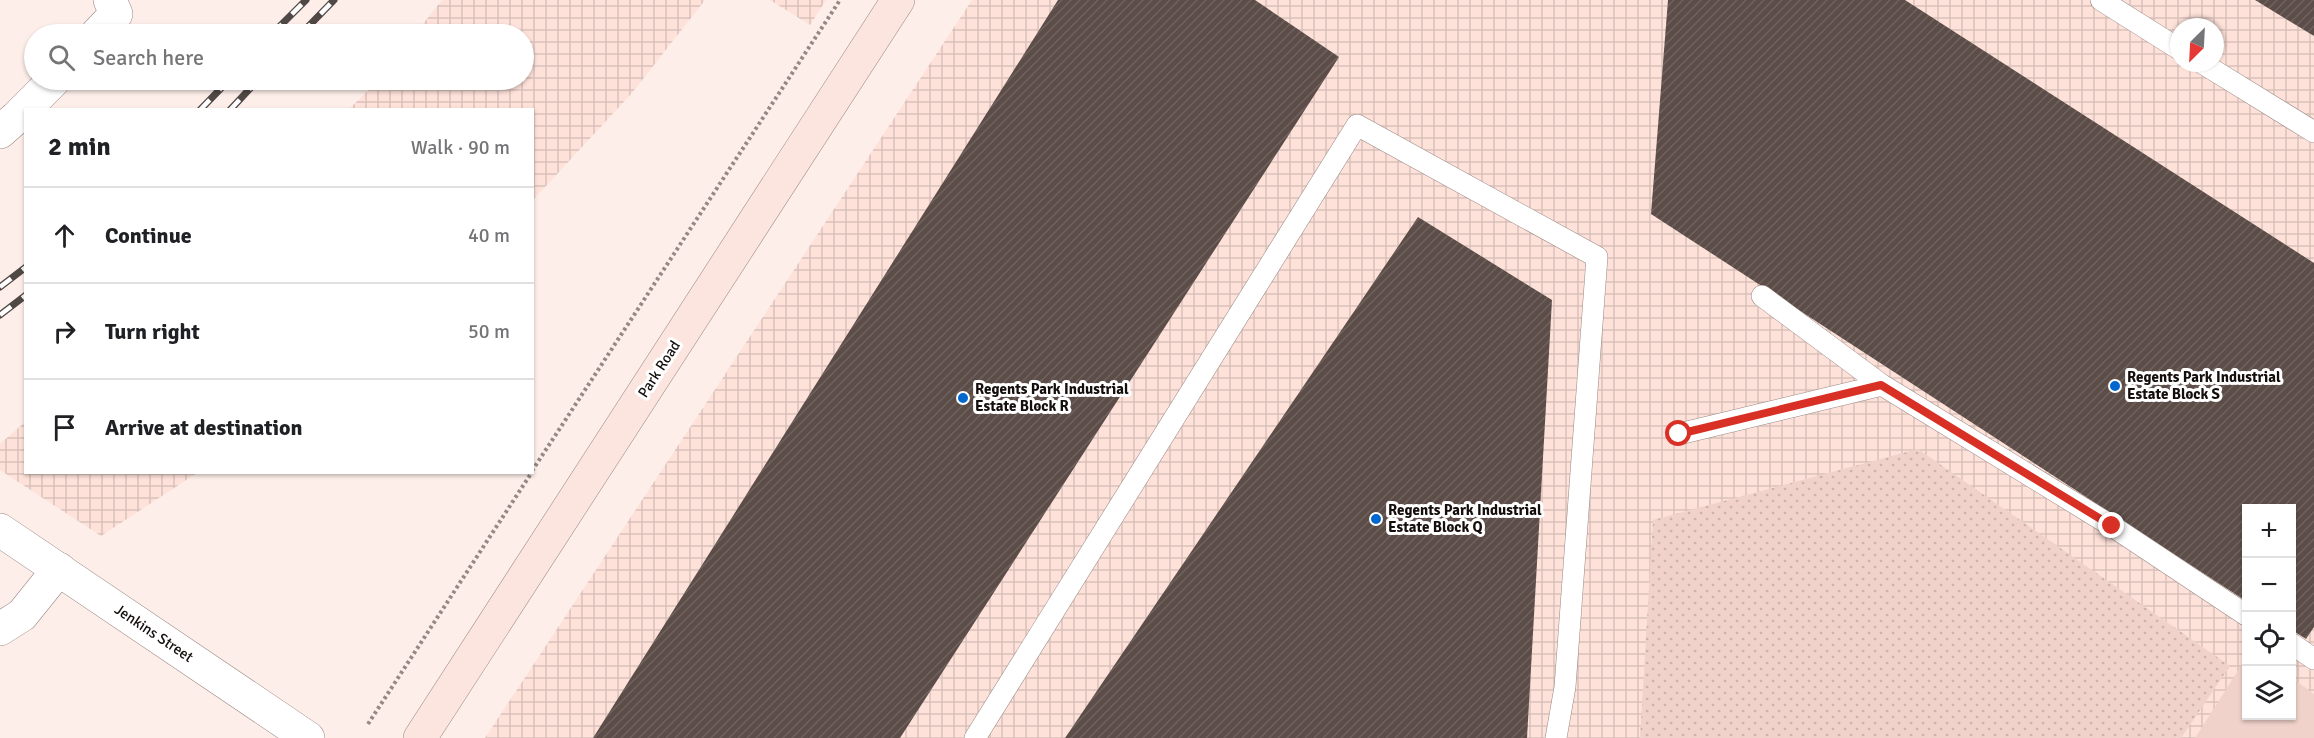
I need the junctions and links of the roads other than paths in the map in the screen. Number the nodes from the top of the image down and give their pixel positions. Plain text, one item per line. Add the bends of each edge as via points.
1 (110, 0) edge
2 (898, 0) edge
3 (2101, 0) edge
4 (106, 24) edge
5 (2170, 43) edge
6 (2217, 72) edge
7 (44, 90) edge
8 (26, 108) edge
9 (24, 110) edge
10 (0, 132) edge
11 (2314, 132) edge
12 (1762, 296) dead end
13 (1881, 385) junction
14 (1679, 434) dead end
15 (0, 530) edge
16 (59, 569) junction
17 (2242, 612) edge
18 (0, 629) edge
19 (2296, 647) edge
20 (2314, 659) edge
21 (308, 738) edge
22 (420, 738) edge
23 (975, 738) edge
24 (1556, 738) edge

1 - 4 street via 116,14
2 - 22 main road, Park Road
3 - 5 lane
6 - 11 lane
7 - 8 street
9 - 10 street
12 - 13 lane
13 - 14 lane
13 - 17 lane via 2112,526
15 - 16 street, Jenkins Street
16 - 18 street via 22,615
16 - 21 street, Jenkins Street
19 - 20 lane
23 - 24 lane via 1357,125 1597,256 1565,687

